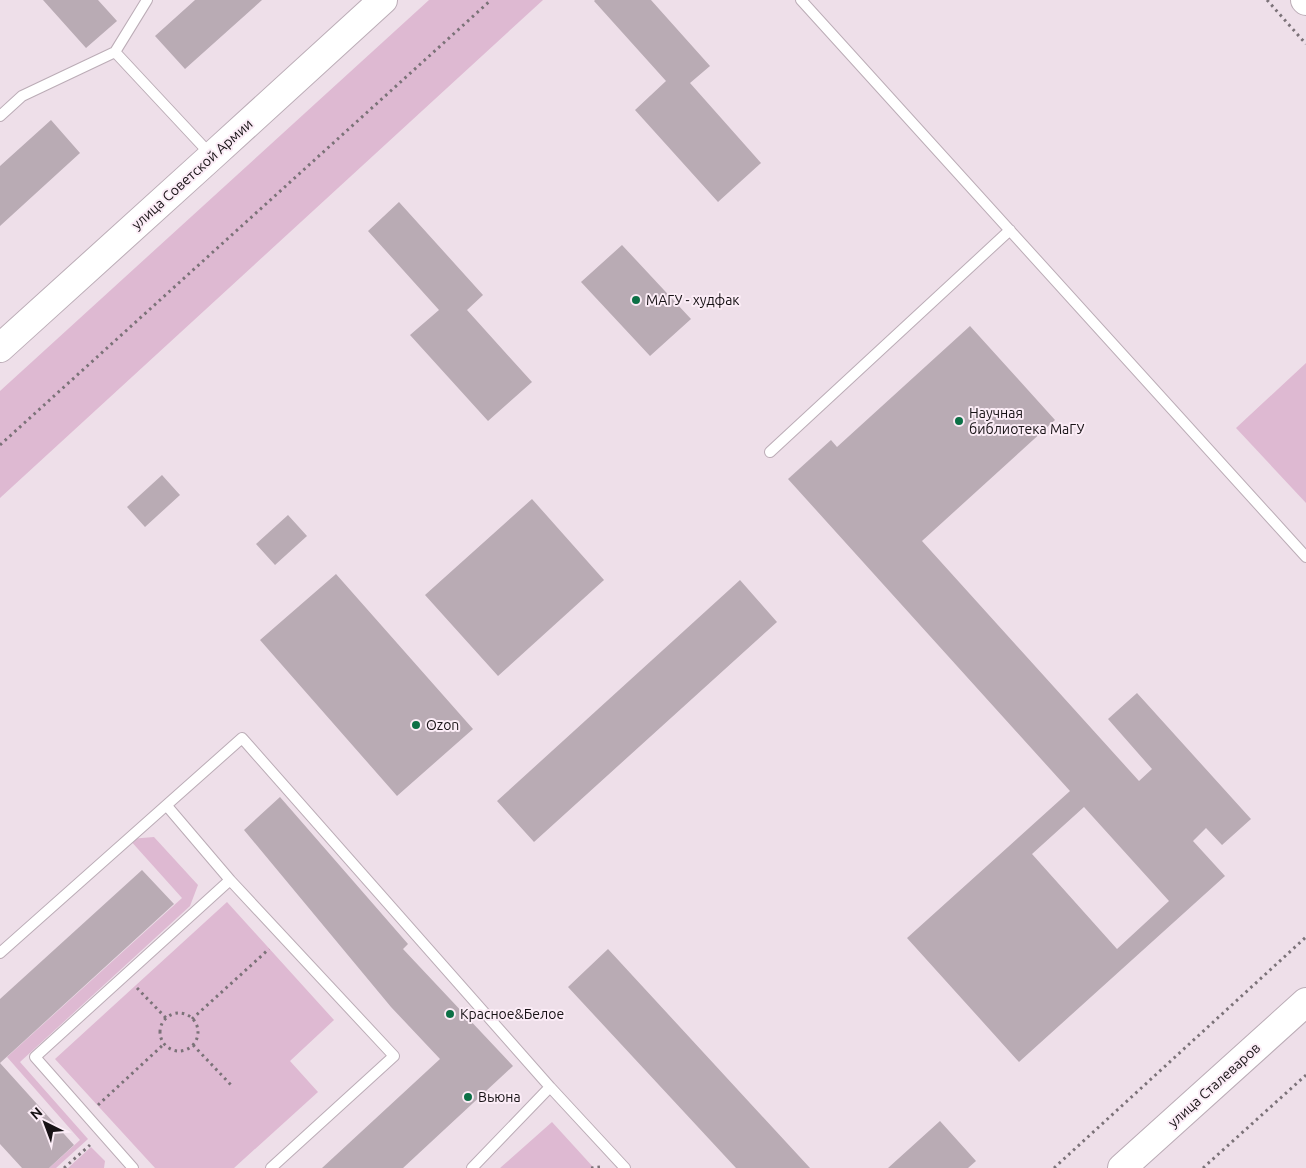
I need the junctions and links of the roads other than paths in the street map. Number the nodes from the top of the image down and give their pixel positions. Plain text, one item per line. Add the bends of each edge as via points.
1 (147, 0) edge
2 (383, 0) edge
3 (801, 0) edge
4 (115, 52) junction
5 (0, 116) edge
6 (212, 156) junction
7 (1010, 230) junction
8 (0, 348) edge
9 (770, 452) dead end
10 (1306, 556) edge
11 (166, 806) junction
12 (230, 880) junction
13 (0, 953) edge
14 (1306, 1002) edge
15 (550, 1087) junction
16 (133, 1168) edge
17 (271, 1168) edge
18 (472, 1168) edge
19 (625, 1168) edge
20 (1122, 1168) edge

1 - 4 lane
2 - 6 main road, улица Советской Армии
3 - 7 lane
4 - 5 lane via 22,96
4 - 6 lane
6 - 8 main road, улица Советской Армии
7 - 9 lane
7 - 10 lane
11 - 12 lane
11 - 13 lane
11 - 15 lane via 242,738
12 - 16 lane via 35,1057
12 - 17 lane via 394,1056
14 - 20 main road, улица Сталеваров
15 - 18 lane
15 - 19 lane

